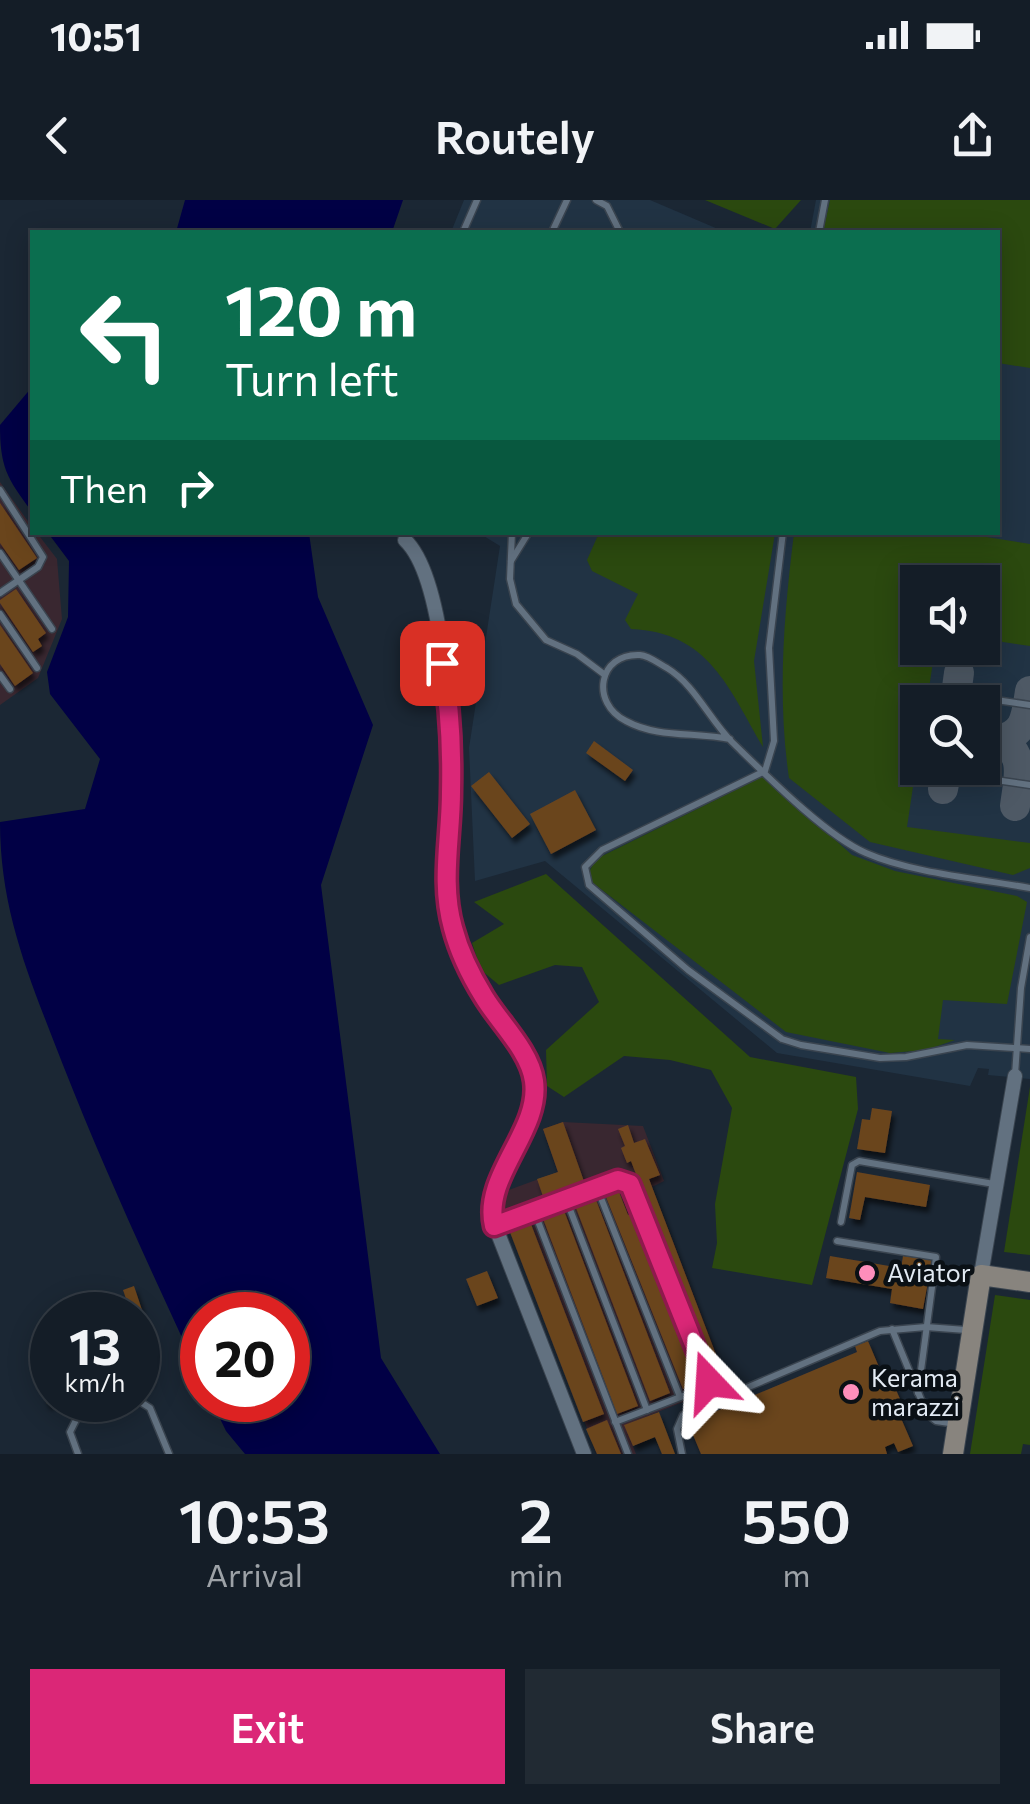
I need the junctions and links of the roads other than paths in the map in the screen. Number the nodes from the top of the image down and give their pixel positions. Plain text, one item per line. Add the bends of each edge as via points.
1 (477, 200) edge
2 (567, 200) edge
3 (596, 200) edge
4 (825, 200) edge
5 (464, 230) edge
6 (553, 230) edge
7 (619, 230) edge
8 (819, 230) edge
9 (0, 490) edge
10 (512, 535) edge
11 (527, 535) edge
12 (783, 535) edge
13 (406, 540) dead end
14 (0, 553) edge
15 (510, 560) junction
16 (19, 580) junction
17 (0, 593) edge
18 (0, 614) edge
19 (52, 629) dead end
20 (37, 668) dead end
21 (0, 675) edge
22 (605, 675) junction
23 (10, 689) dead end
24 (1000, 701) edge
25 (1030, 705) edge
26 (730, 739) junction
27 (765, 772) junction
28 (1000, 781) edge
29 (1030, 785) edge
30 (1030, 888) edge
31 (1030, 937) edge
32 (1018, 1047) junction
33 (1030, 1049) edge
34 (1015, 1076) joint
35 (997, 1185) junction
36 (597, 1188) junction
37 (566, 1199) junction
38 (534, 1211) junction
39 (841, 1222) dead end
40 (494, 1226) junction
41 (837, 1240) dead end
42 (981, 1275) junction
43 (1030, 1282) edge
44 (926, 1327) junction
45 (892, 1329) junction
46 (972, 1331) junction
47 (918, 1393) junction
48 (680, 1397) junction
49 (647, 1410) junction
50 (615, 1422) junction
51 (957, 1424) junction
52 (78, 1454) edge
53 (169, 1454) edge
54 (584, 1454) edge
55 (628, 1454) edge
56 (682, 1454) edge
57 (952, 1454) edge

1 - 5 lane
2 - 6 lane
3 - 7 lane via 607,206
4 - 8 lane
9 - 16 lane via 43,557
10 - 15 lane
11 - 15 lane
12 - 27 lane via 768,648 774,741
13 - 40 street via 430,589 447,690 452,795 445,879 453,929 472,975 534,1080 531,1106 494,1198
14 - 16 lane
15 - 22 lane via 516,604 530,624
16 - 17 lane
16 - 19 lane
18 - 20 lane
21 - 23 lane
22 - 26 lane via 601,686 611,712 626,722 650,732
22 - 26 lane via 621,660 646,656 682,677
24 - 25 lane
26 - 27 lane
27 - 30 lane via 829,830 868,854
27 - 32 lane via 602,850 585,867 589,885 782,1039 880,1058 967,1044
28 - 29 lane
31 - 32 lane
32 - 33 lane
32 - 34 lane
34 - 35 street
35 - 39 lane via 858,1161
35 - 42 street
36 - 37 lane
36 - 48 lane
36 - 48 lane via 618,1180 630,1184 649,1226 709,1378 708,1386
37 - 38 lane
37 - 49 lane
38 - 40 lane
38 - 50 lane
40 - 54 street
41 - 44 lane via 936,1257
42 - 43 main road
42 - 46 main road
44 - 45 lane
44 - 46 lane
44 - 47 lane
45 - 47 lane
45 - 56 lane via 683,1415 677,1429
46 - 51 main road
47 - 51 lane via 930,1418
48 - 49 lane
49 - 50 lane
50 - 55 lane
51 - 57 main road
52 - 53 lane via 70,1432 77,1418 139,1401 150,1408

